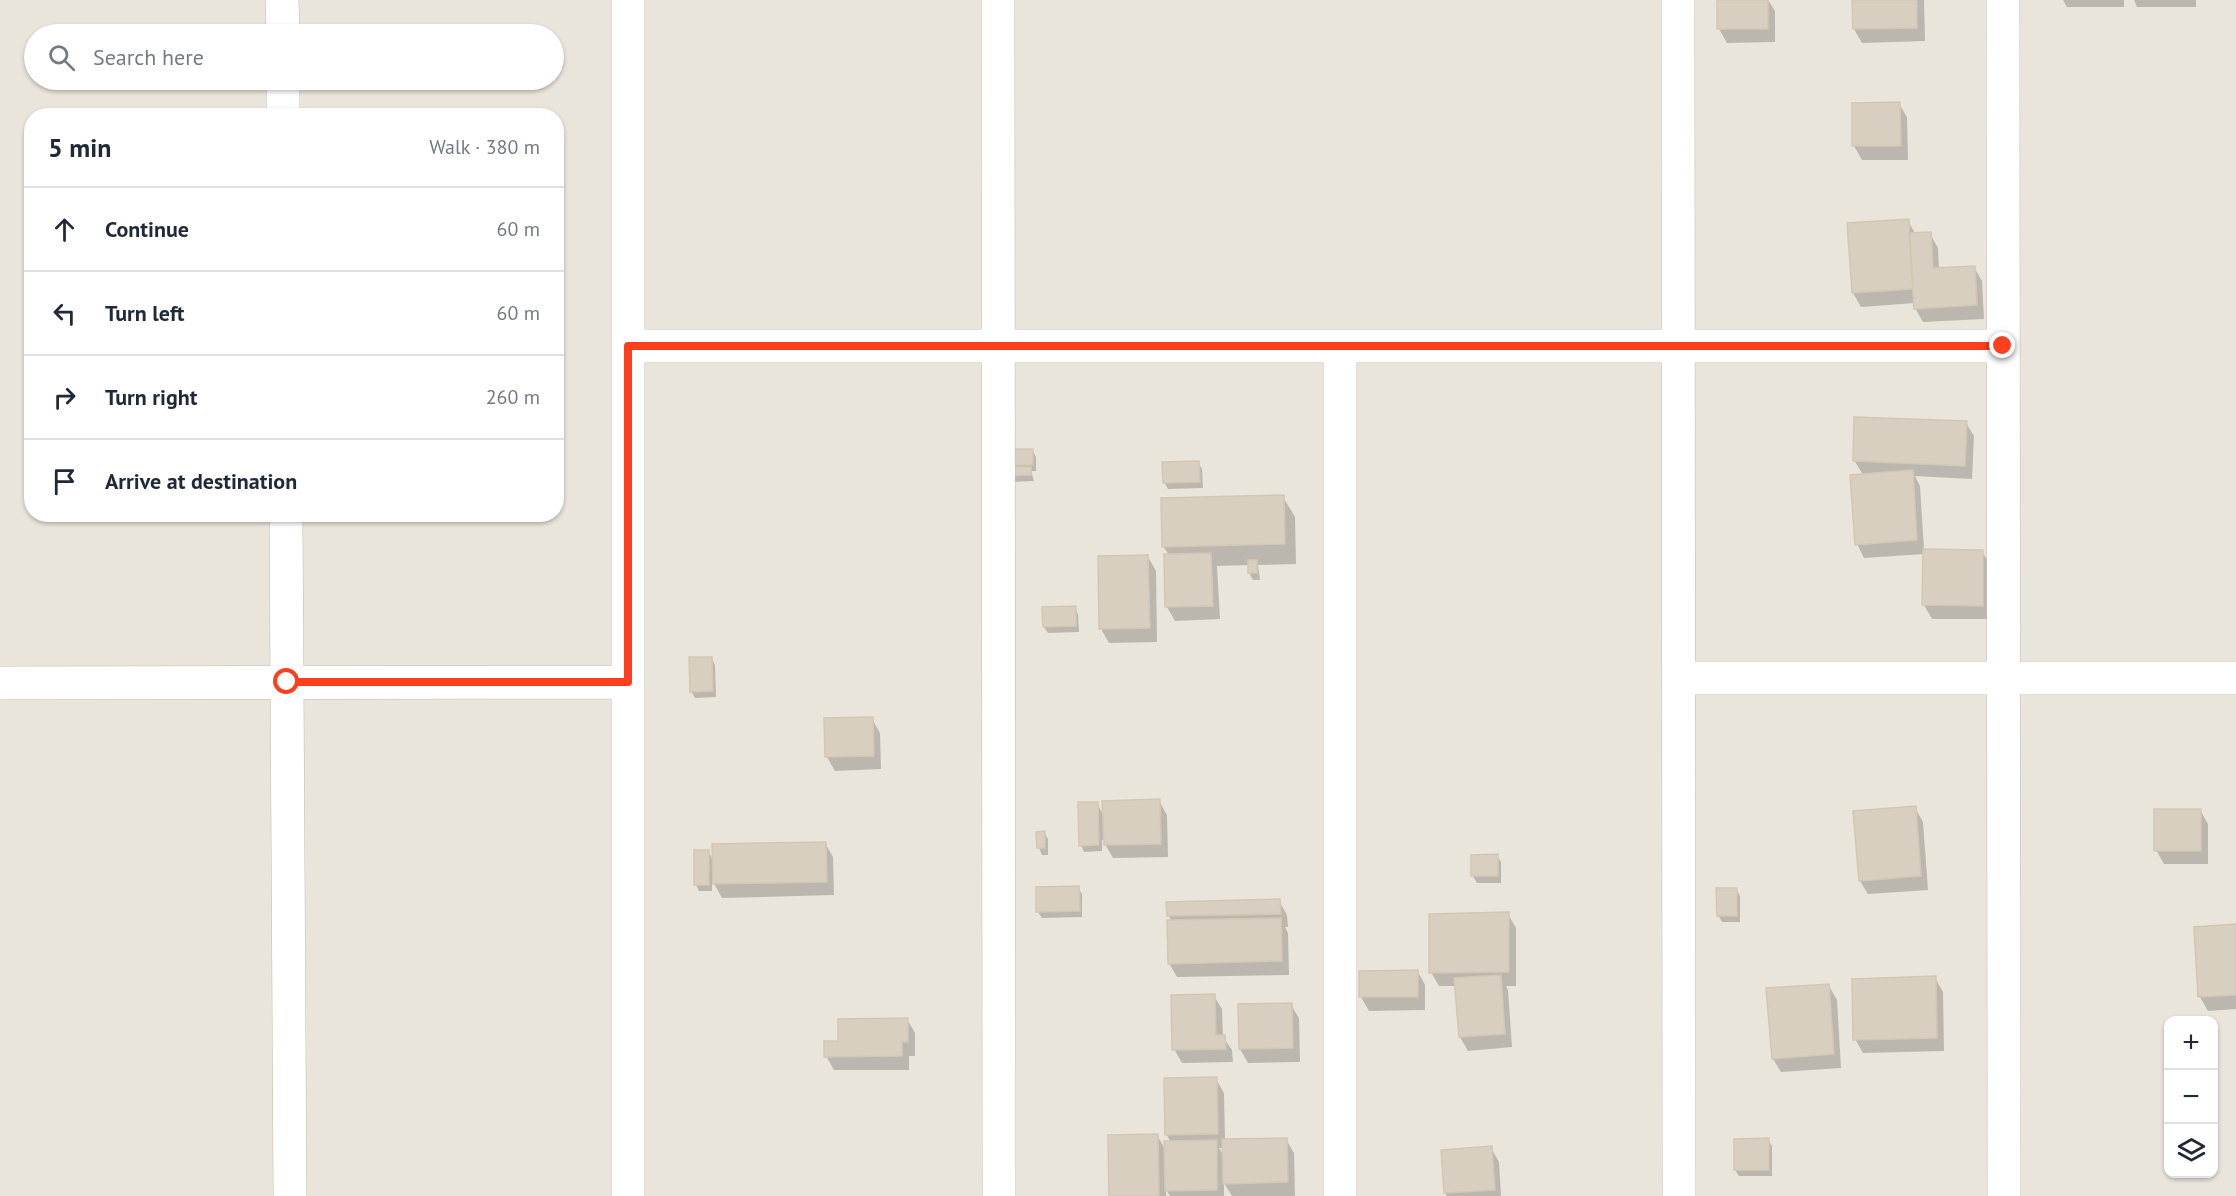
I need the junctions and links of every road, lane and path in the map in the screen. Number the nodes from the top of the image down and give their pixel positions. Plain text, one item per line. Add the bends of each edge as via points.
1 (282, 0) edge
2 (628, 0) edge
3 (998, 0) edge
4 (1678, 0) edge
5 (2003, 0) edge
6 (283, 24) edge
7 (283, 90) edge
8 (283, 108) edge
9 (628, 346) junction
10 (998, 346) junction
11 (1340, 346) junction
12 (1678, 346) junction
13 (2003, 346) junction
14 (286, 522) edge
15 (1679, 678) junction
16 (2003, 678) junction
17 (2236, 678) edge
18 (287, 682) junction
19 (628, 682) junction
20 (0, 683) edge
21 (290, 1196) edge
22 (628, 1196) edge
23 (999, 1196) edge
24 (1340, 1196) edge
25 (1679, 1196) edge
26 (2004, 1196) edge

1 - 6 street
2 - 9 street
3 - 10 street
4 - 12 street
5 - 13 street
7 - 8 street
9 - 10 street
9 - 19 street
10 - 11 street
10 - 23 street
11 - 12 street
11 - 24 street
12 - 13 street
12 - 15 street
13 - 16 street
14 - 18 street
15 - 16 street
15 - 25 street
16 - 17 street
16 - 26 street
18 - 19 street
18 - 20 street
18 - 21 street
19 - 22 street

